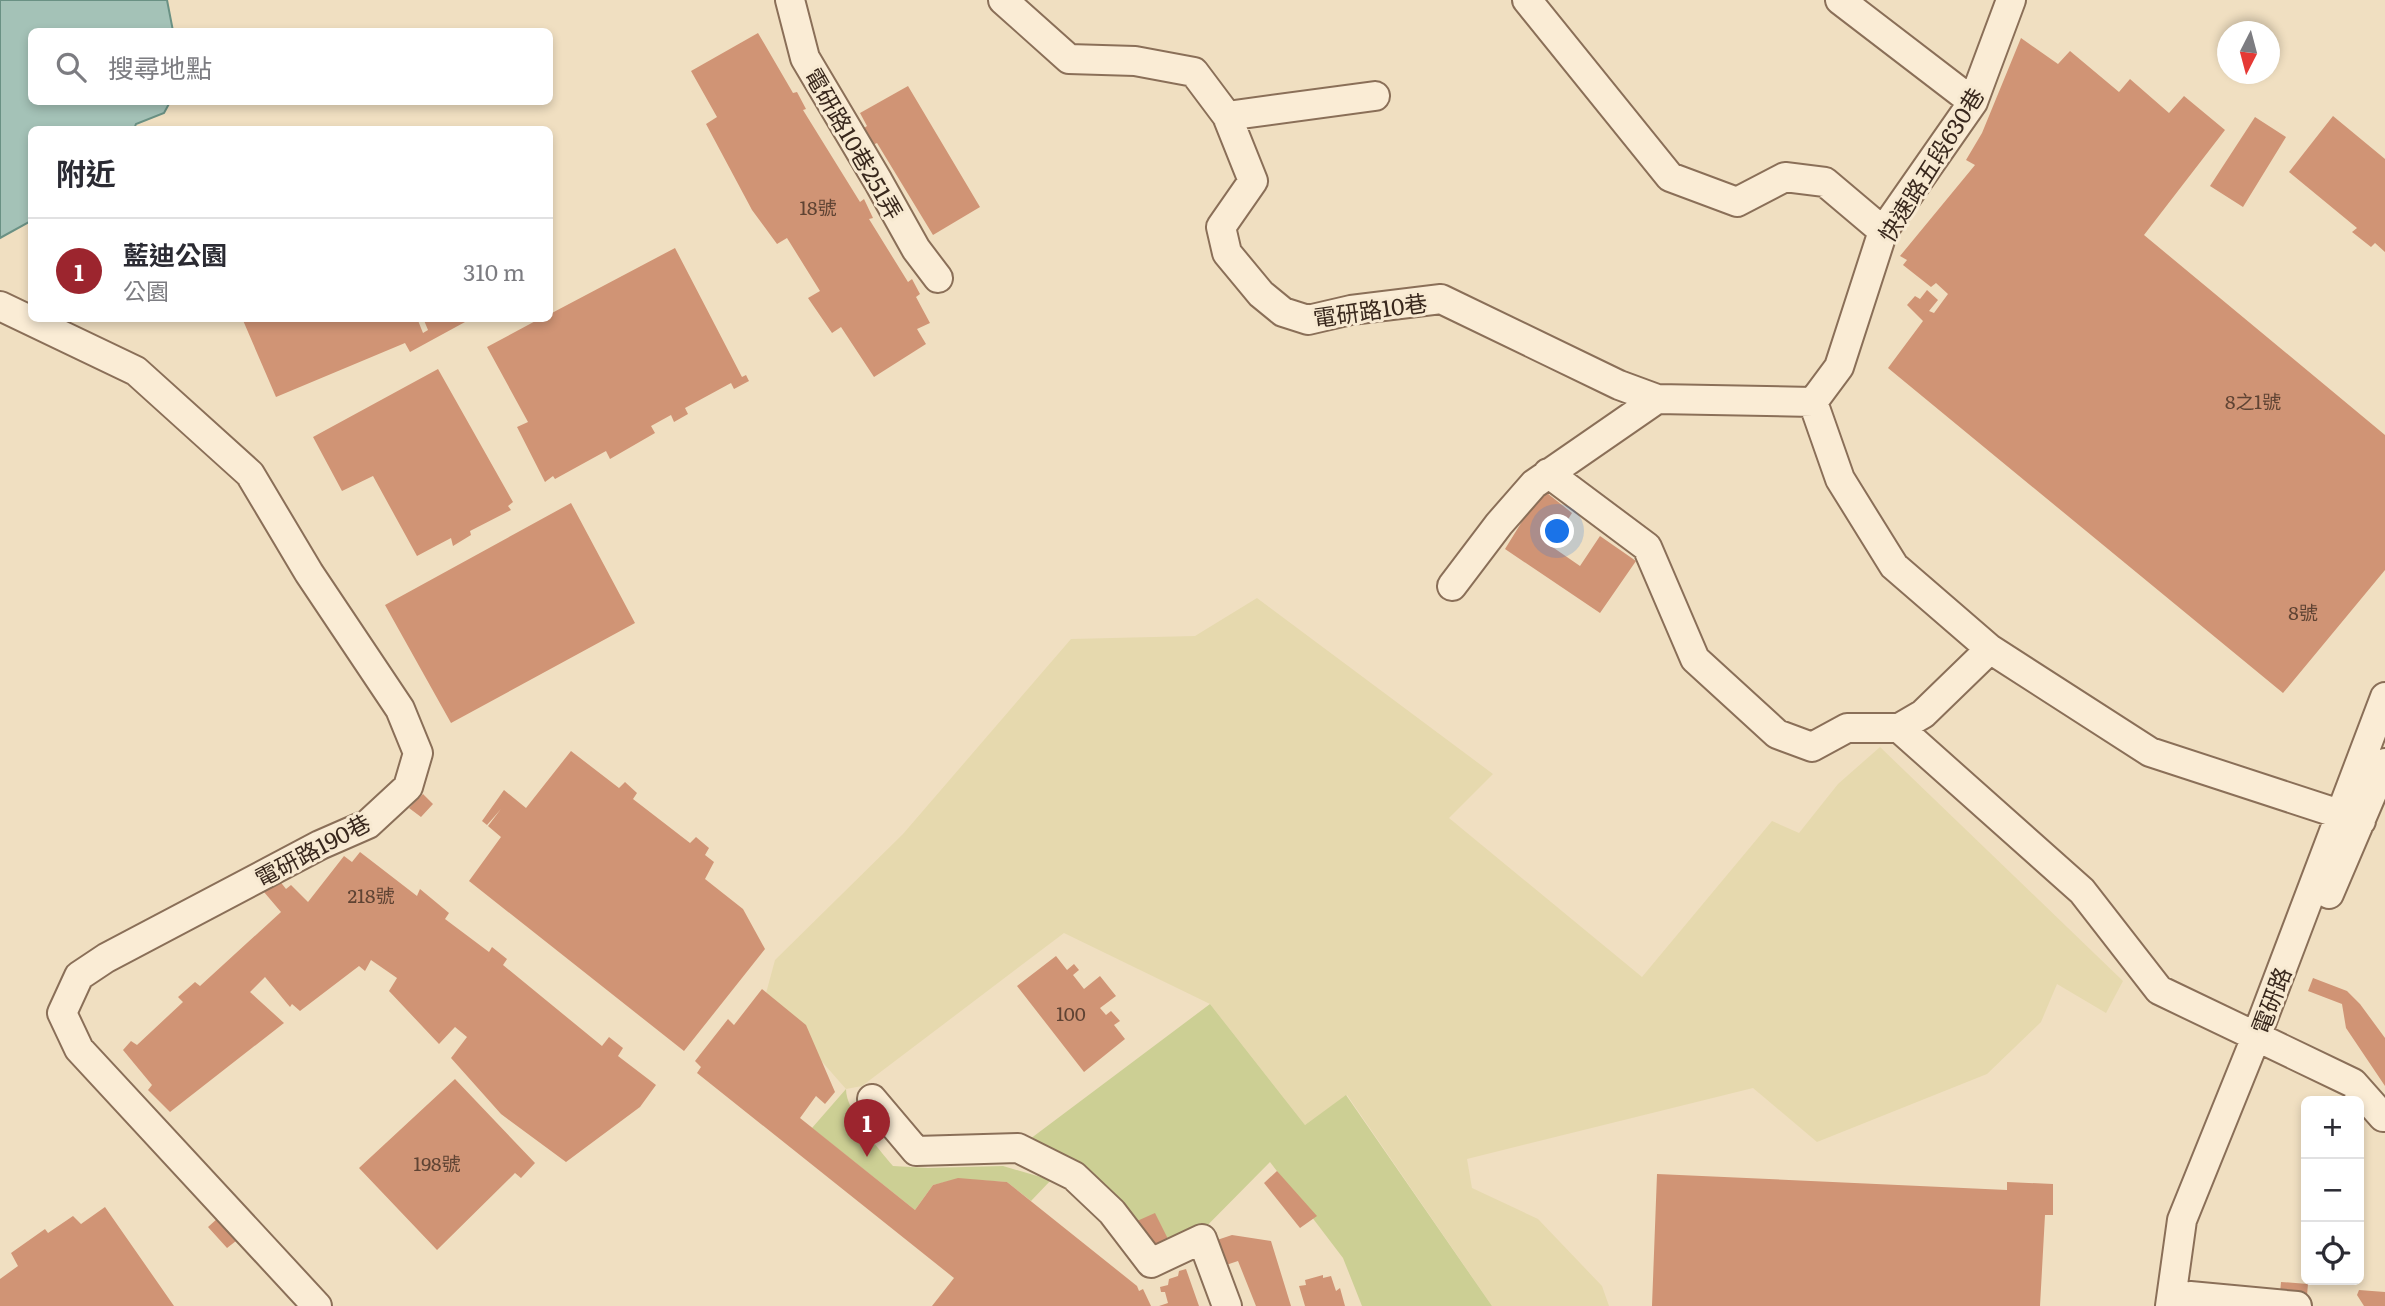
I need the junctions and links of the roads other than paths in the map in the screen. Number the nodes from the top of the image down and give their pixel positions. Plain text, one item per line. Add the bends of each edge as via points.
1 (790, 0) edge
2 (1003, 0) edge
3 (1527, 0) edge
4 (1840, 0) edge
5 (2011, 0) edge
6 (1375, 96) dead end
7 (1973, 102) junction
8 (1227, 116) junction
9 (1883, 231) junction
10 (938, 278) dead end
11 (0, 306) edge
12 (28, 319) edge
13 (33, 322) edge
14 (1657, 399) junction
15 (1813, 402) junction
16 (1548, 473) junction
17 (1452, 586) dead end
18 (1990, 649) junction
19 (2385, 697) edge
20 (1899, 728) junction
21 (2385, 763) edge
22 (2351, 818) junction
23 (2262, 1040) junction
24 (872, 1099) dead end
25 (2385, 1117) edge
26 (2183, 1303) edge
27 (317, 1306) edge
28 (1227, 1306) edge
29 (2297, 1306) edge

1 - 10 street, 電研路10巷251弄 via 805,58 916,249
2 - 8 street, 電研路10巷 via 1069,59 1135,61 1194,72
3 - 9 street via 1670,177 1737,202 1785,177 1825,181
4 - 7 street
5 - 7 street, 快速路五段630巷
6 - 8 street
7 - 9 street, 快速路五段630巷
8 - 14 street, 電研路10巷 via 1254,181 1221,227 1227,253 1261,294 1283,312 1308,320 1441,299
9 - 15 street, 快速路五段630巷 via 1839,367
11 - 12 street, 電研路190巷
13 - 27 street, 電研路190巷 via 136,371 250,474 309,573 400,709 418,753 408,787 368,824 106,958 79,976 62,1013 79,1049
14 - 15 street, 電研路10巷
14 - 16 street
15 - 18 street via 1840,479 1894,566
16 - 17 street via 1499,524
16 - 20 street via 1647,547 1695,659 1777,734 1812,747 1847,728
18 - 20 street via 1923,714
18 - 22 street via 2150,752
19 - 22 street, 電研路
20 - 23 street via 2082,891 2159,990
21 - 22 street, 電研路
22 - 23 street, 電研路
23 - 25 street via 2353,1083
23 - 26 street, 電研路 via 2201,1217
24 - 28 street via 916,1151 1018,1148 1074,1176 1112,1212 1151,1262 1202,1239
26 - 29 street

